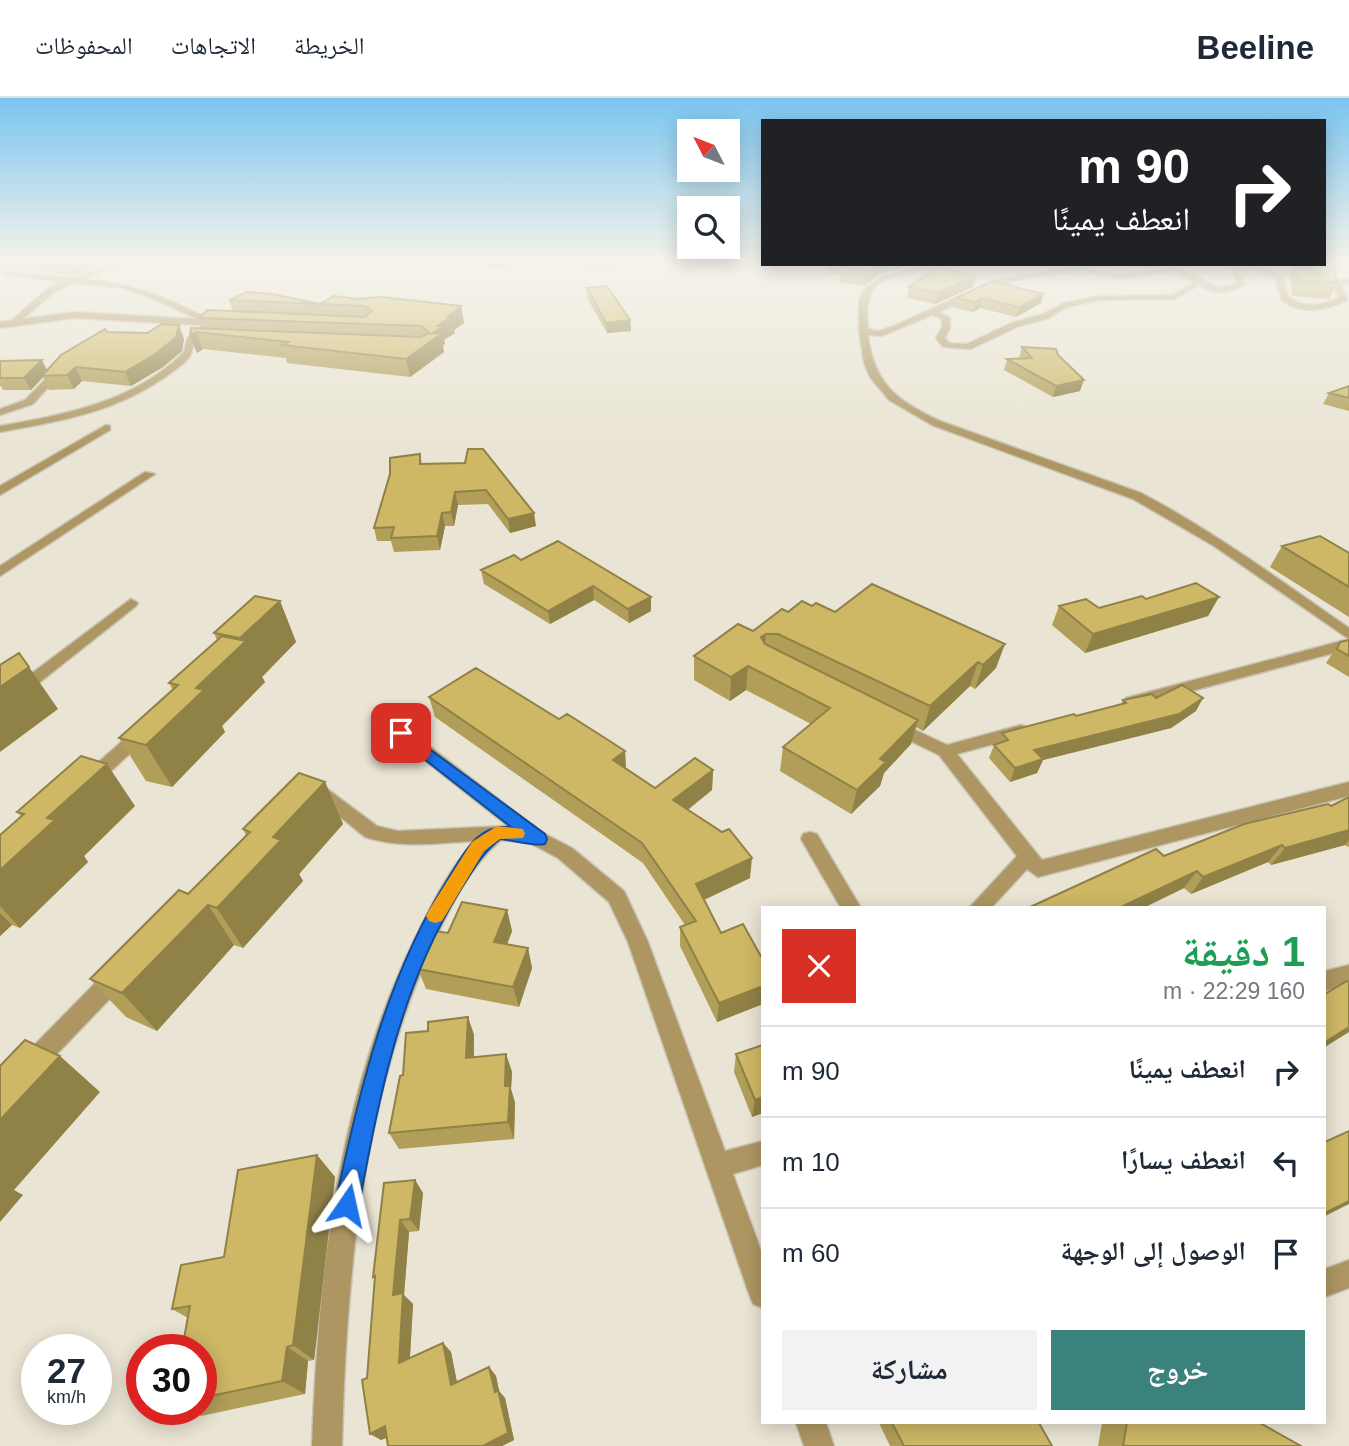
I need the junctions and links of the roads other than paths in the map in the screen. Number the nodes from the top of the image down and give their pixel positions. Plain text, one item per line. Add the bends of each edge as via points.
1 (208, 325) edge
2 (863, 325) edge
3 (900, 325) edge
4 (946, 325) edge
5 (1014, 325) edge
6 (863, 331) junction
7 (191, 339) junction
8 (203, 340) edge
9 (73, 358) edge
10 (0, 412) edge
11 (106, 428) dead end
12 (0, 429) edge
13 (149, 474) dead end
14 (0, 491) edge
15 (0, 572) edge
16 (131, 603) dead end
17 (1349, 635) edge
18 (1349, 644) edge
19 (0, 705) edge
20 (1120, 705) edge
21 (160, 716) edge
22 (875, 716) edge
23 (1040, 726) edge
24 (401, 733) dead end
25 (945, 751) junction
26 (80, 789) edge
27 (1349, 789) edge
28 (304, 790) edge
29 (497, 832) junction
30 (539, 839) junction
31 (810, 839) dead end
32 (1028, 856) junction
33 (851, 906) edge
34 (981, 906) edge
35 (133, 960) edge
36 (1349, 974) edge
37 (1326, 981) edge
38 (0, 1097) edge
39 (761, 1154) edge
40 (717, 1166) junction
41 (1349, 1273) edge
42 (1326, 1283) edge
43 (761, 1288) edge
44 (811, 1424) edge
45 (327, 1446) edge
46 (819, 1446) edge

1 - 7 street
2 - 6 street
3 - 6 street via 879,334
4 - 5 street via 940,338 946,345 968,346
6 - 17 street via 864,351 874,378 887,396 910,412 1161,508
7 - 8 street
7 - 12 street via 189,353 182,360 126,398 76,415
9 - 10 street via 29,402
11 - 14 street
13 - 15 street
16 - 19 street
18 - 20 street
21 - 26 street
22 - 25 street
23 - 25 street
24 - 30 street
25 - 32 street
27 - 32 street via 1038,869
28 - 29 street via 372,832 398,838
29 - 30 street
29 - 45 street via 478,847 437,912 395,1007 367,1105 342,1230
30 - 40 street via 565,853 617,897 638,942
31 - 33 street
32 - 34 street
35 - 38 street
36 - 37 street
39 - 40 street
40 - 43 street
41 - 42 street
44 - 46 street

